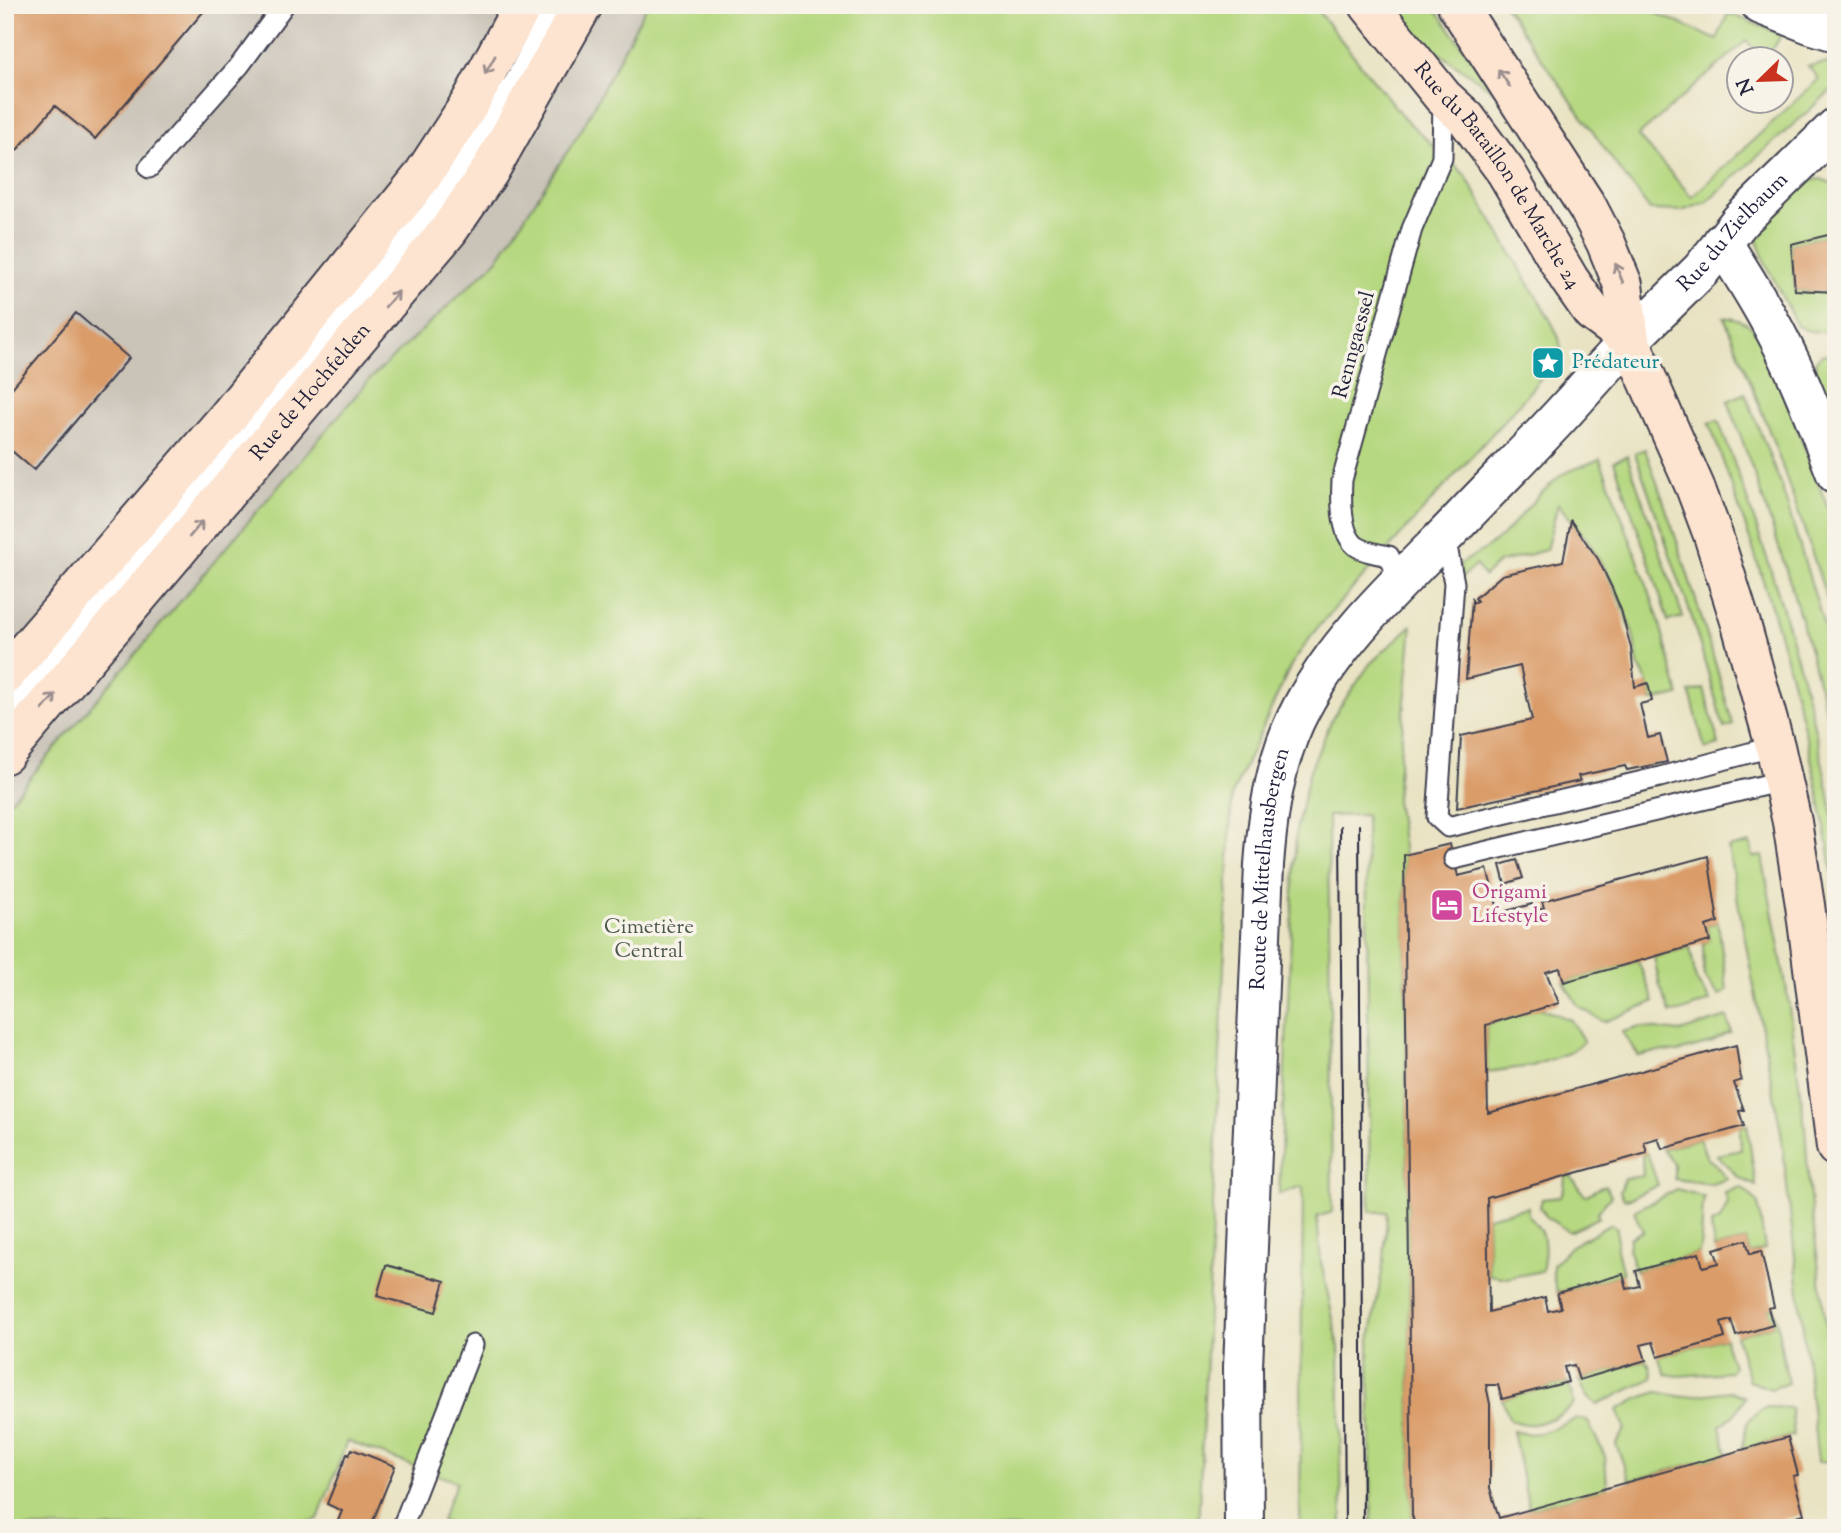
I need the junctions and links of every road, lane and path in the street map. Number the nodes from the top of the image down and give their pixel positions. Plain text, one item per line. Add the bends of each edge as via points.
1 (284, 5) edge
2 (523, 5) edge
3 (553, 5) edge
4 (583, 5) edge
5 (1369, 5) edge
6 (1457, 5) edge
7 (1761, 5) edge
8 (1836, 32) edge
9 (1443, 97) junction
10 (1836, 127) edge
11 (149, 169) dead end
12 (1722, 242) junction
13 (1630, 340) junction
14 (1836, 474) edge
15 (1445, 536) junction
16 (1400, 580) junction
17 (5, 675) edge
18 (5, 712) edge
19 (5, 754) edge
20 (1779, 763) junction
21 (1454, 859) dead end
22 (1836, 1147) edge
23 (473, 1345) dead end
24 (402, 1528) edge
25 (1244, 1528) edge

1 - 11 lane via 240,65
2 -> 17 main road via 470,103 421,178 227,418
3 - 18 lane via 516,79 430,212
19 -> 4 main road, Rue de Hochfelden via 448,231 489,173
5 - 9 main road, Rue du Bataillon de Marche 24
13 -> 6 main road via 1623,285 1588,208
7 - 8 street
9 - 13 main road, Rue du Bataillon de Marche 24 via 1466,118 1506,172 1592,313
9 - 16 lane, Renngaessel via 1442,158 1412,229 1340,501 1349,538 1357,547 1389,556
10 - 12 street, Rue du Zielbaum
12 - 13 street, Rue du Zielbaum via 1688,285
12 - 14 street via 1790,360
13 - 15 street, Route de Mittelhausbergen
13 - 20 main road via 1713,535
15 - 16 street, Route de Mittelhausbergen
15 - 20 lane via 1454,583 1437,817 1448,827 1660,777
16 - 25 street, Route de Mittelhausbergen via 1344,645 1301,708 1271,805 1264,865 1243,1367
20 - 21 lane
20 - 22 main road via 1814,960
23 - 24 lane

